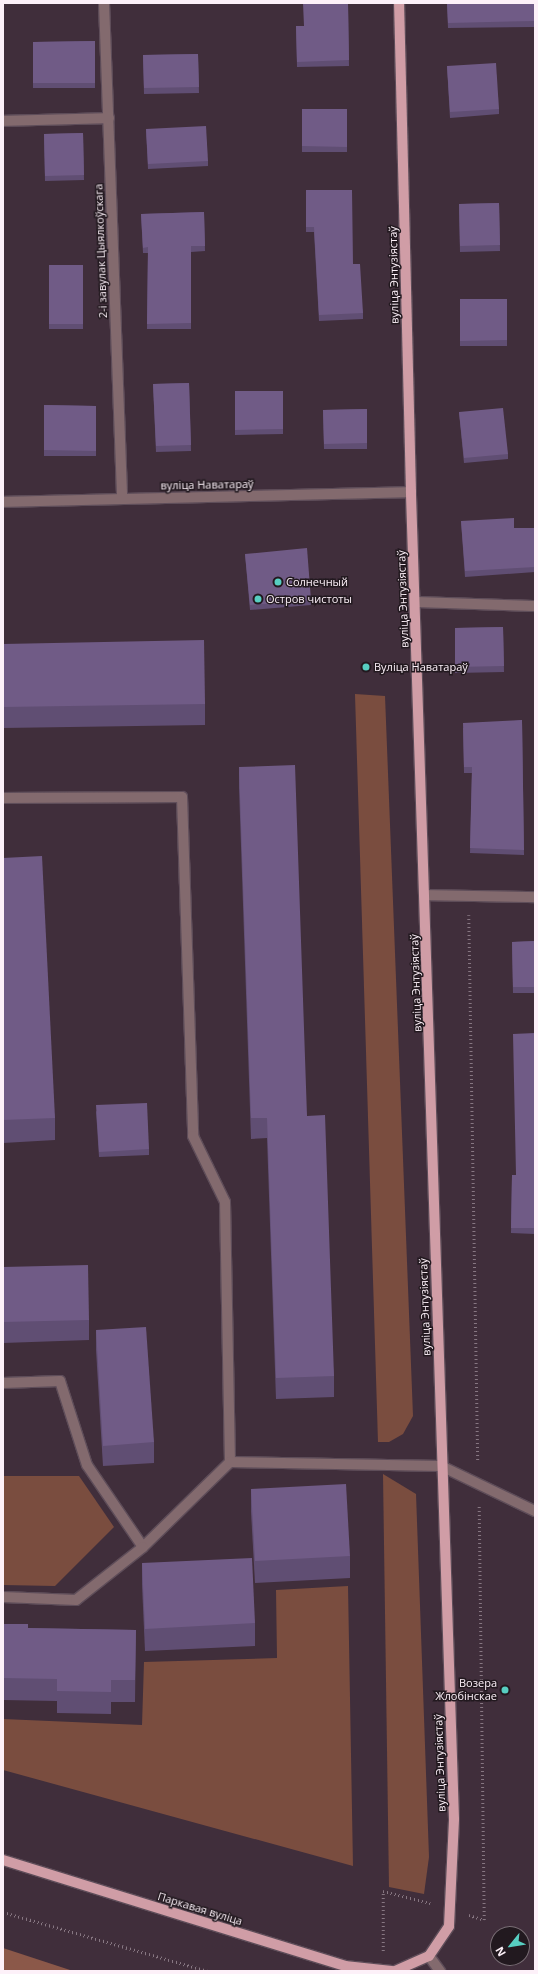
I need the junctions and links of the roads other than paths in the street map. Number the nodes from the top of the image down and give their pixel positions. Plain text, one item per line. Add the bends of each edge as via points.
1 (104, 3) edge
2 (400, 3) edge
3 (109, 118) junction
4 (3, 121) edge
5 (411, 492) junction
6 (122, 499) junction
7 (3, 502) edge
8 (415, 602) junction
9 (535, 606) edge
10 (3, 798) edge
11 (426, 895) junction
12 (535, 897) edge
13 (3, 1383) edge
14 (230, 1462) junction
15 (441, 1466) junction
16 (535, 1511) edge
17 (143, 1547) junction
18 (3, 1597) edge
19 (3, 1860) edge
20 (429, 1956) junction
21 (390, 1971) edge
22 (440, 1971) edge

1 - 3 street, 2-і завулак Цыялкоўскага
2 - 5 main road, вуліца Энтузіястаў
3 - 4 street
3 - 6 street, 2-і завулак Цыялкоўскага
5 - 6 street, вуліца Наватараў
5 - 8 main road, вуліца Энтузіястаў
6 - 7 street, вуліца Наватараў
8 - 9 street
8 - 11 main road, вуліца Энтузіястаў
10 - 14 street via 182,797 193,1136 225,1202
11 - 12 street
11 - 15 main road, вуліца Энтузіястаў
13 - 17 street via 60,1381 87,1465
14 - 15 street
14 - 17 street
15 - 16 street
15 - 20 main road, вуліца Энтузіястаў via 454,1819 449,1926
17 - 18 street via 76,1600
19 - 21 main road, Паркавая вуліца via 345,1966
20 - 21 main road, Паркавая вуліца
20 - 22 street

